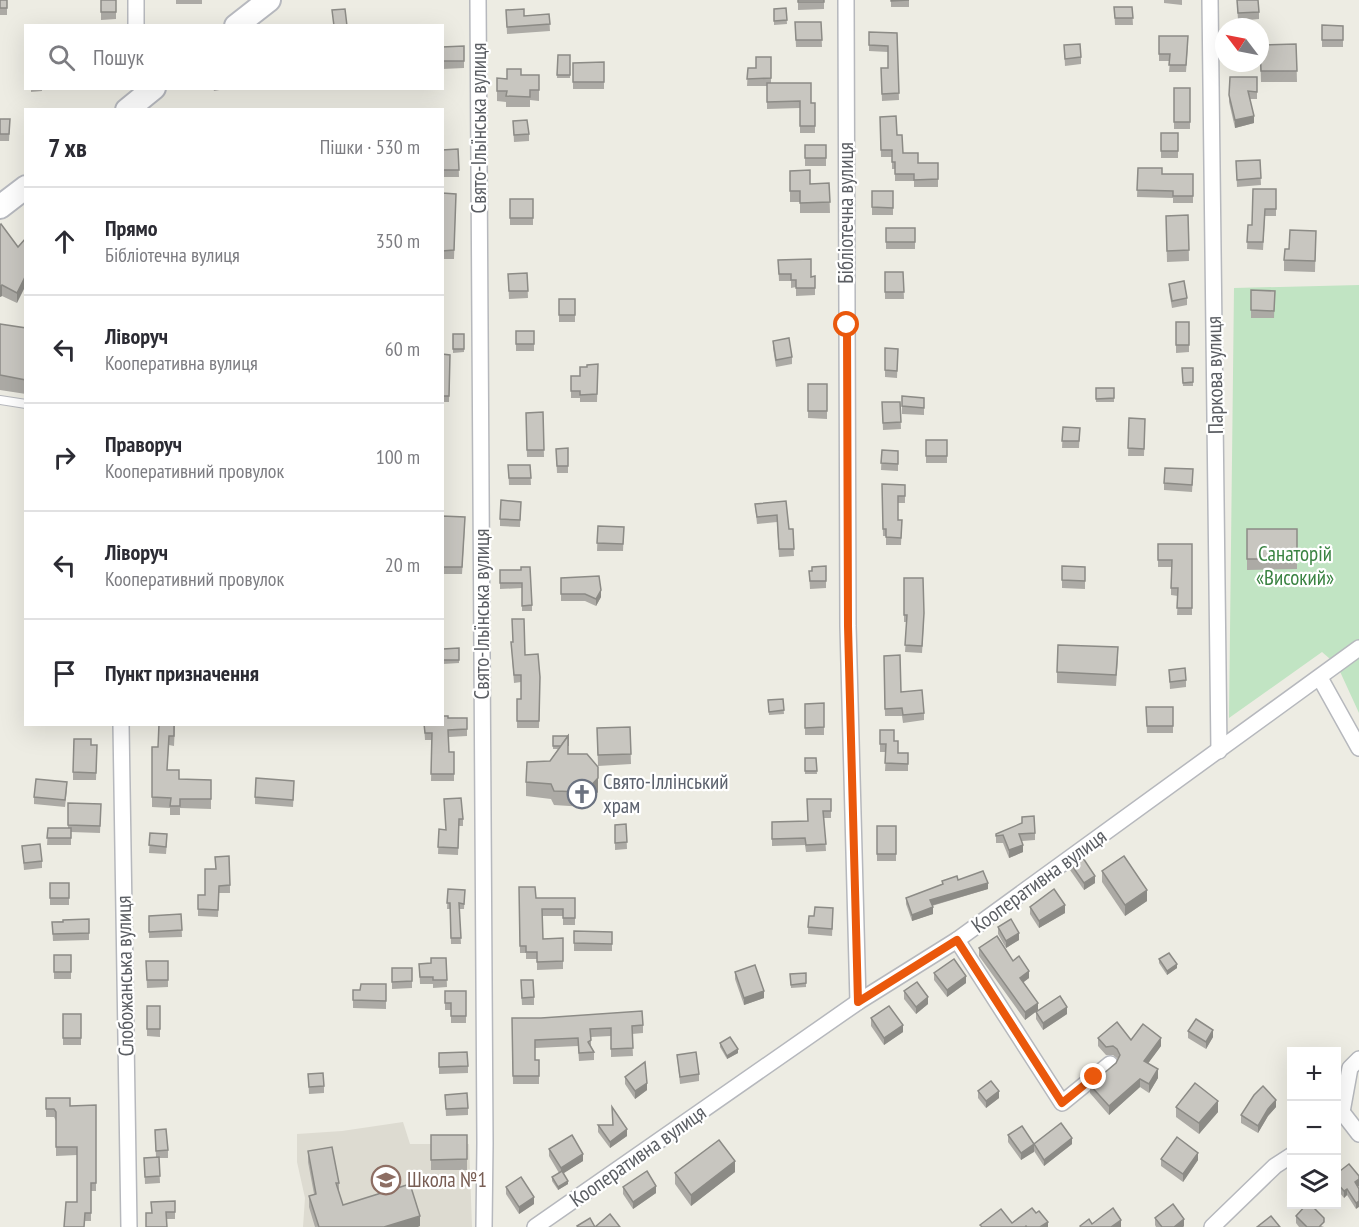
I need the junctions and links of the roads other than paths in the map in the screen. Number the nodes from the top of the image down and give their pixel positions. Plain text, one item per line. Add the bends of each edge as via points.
1 (136, 0) edge
2 (269, 0) edge
3 (478, 0) edge
4 (846, 0) edge
5 (1210, 0) edge
6 (136, 24) edge
7 (239, 24) edge
8 (150, 90) edge
9 (133, 100) edge
10 (24, 189) edge
11 (0, 207) edge
12 (0, 400) edge
13 (24, 404) edge
14 (1359, 648) edge
15 (1320, 678) junction
16 (121, 726) edge
17 (1359, 748) edge
18 (1219, 751) junction
19 (957, 940) junction
20 (858, 1002) junction
21 (1359, 1059) edge
22 (1110, 1064) dead end
23 (1341, 1106) edge
24 (1341, 1117) edge
25 (1359, 1134) edge
26 (1287, 1158) edge
27 (129, 1227) edge
28 (484, 1227) edge
29 (535, 1227) edge
30 (1212, 1227) edge

1 - 6 street
2 - 7 street
3 - 28 street, Свято-Ільїнська вулиця
4 - 20 street, Бібліотечна вулиця via 848,626
5 - 18 street, Паркова вулиця
8 - 9 street
10 - 11 street
12 - 13 lane
14 - 15 street, Кооперативна вулиця
15 - 17 street
15 - 18 street, Кооперативна вулиця
16 - 27 street, Слобожанська вулиця
18 - 19 street, Кооперативна вулиця
19 - 20 street, Кооперативна вулиця
19 - 22 street via 1062,1103
20 - 29 street, Кооперативна вулиця
21 - 23 street via 1350,1068
24 - 25 street
26 - 30 street

